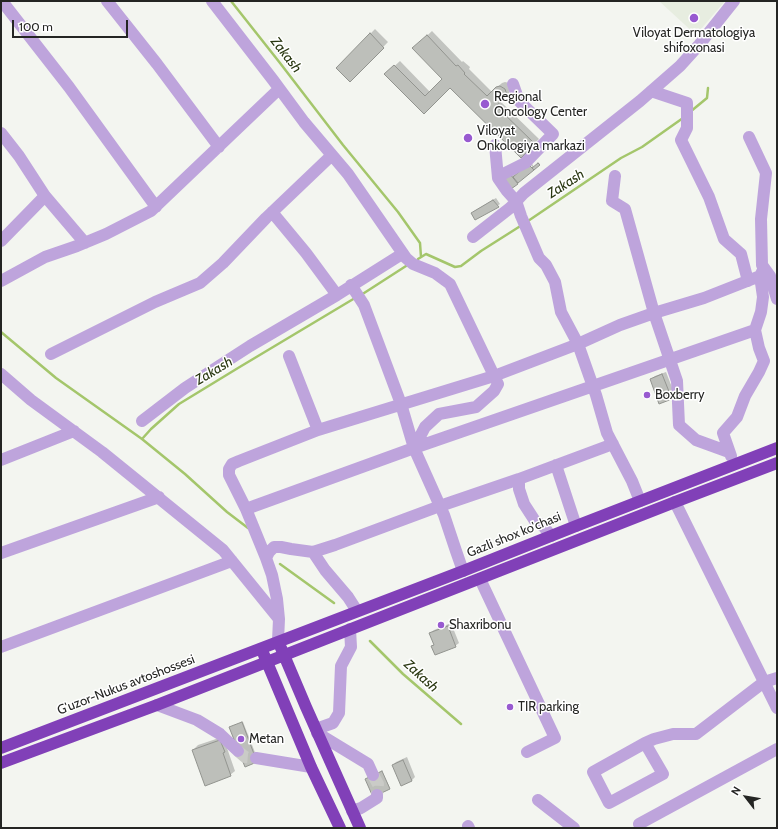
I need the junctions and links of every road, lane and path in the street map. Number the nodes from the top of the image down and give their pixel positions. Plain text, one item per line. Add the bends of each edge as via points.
1 (107, 1) edge
2 (212, 1) edge
3 (734, 1) edge
4 (5, 5) edge
5 (513, 84) dead end
6 (279, 89) junction
7 (650, 91) junction
8 (1, 133) edge
9 (749, 137) dead end
10 (495, 145) dead end
11 (219, 147) junction
12 (332, 155) junction
13 (615, 176) dead end
14 (498, 178) junction
15 (45, 196) junction
16 (516, 201) junction
17 (156, 206) junction
18 (272, 212) junction
19 (473, 236) dead end
20 (1, 241) edge
21 (85, 243) junction
22 (402, 254) junction
23 (762, 272) junction
24 (1, 281) edge
25 (748, 281) junction
26 (353, 287) junction
27 (337, 295) junction
28 (777, 299) edge
29 (654, 312) junction
30 (755, 330) junction
31 (578, 344) junction
32 (51, 354) dead end
33 (289, 356) dead end
34 (670, 359) junction
35 (1, 374) edge
36 (494, 376) junction
37 (593, 386) junction
38 (401, 404) junction
39 (142, 422) dead end
40 (74, 430) junction
41 (318, 430) junction
42 (613, 444) junction
43 (414, 448) junction
44 (777, 448) edge
45 (729, 452) junction
46 (1, 460) edge
47 (777, 463) edge
48 (556, 465) junction
49 (733, 465) junction
50 (519, 479) junction
51 (159, 497) junction
52 (640, 501) junction
53 (675, 502) junction
54 (440, 506) junction
55 (246, 509) junction
56 (576, 526) junction
57 (551, 536) junction
58 (313, 552) junction
59 (1, 553) edge
60 (266, 558) junction
61 (232, 561) junction
62 (463, 571) junction
63 (480, 579) junction
64 (357, 611) junction
65 (279, 618) junction
66 (350, 629) junction
67 (278, 641) junction
68 (1, 647) edge
69 (262, 648) junction
70 (284, 655) junction
71 (267, 662) junction
72 (777, 678) edge
73 (764, 682) junction
74 (157, 705) junction
75 (777, 708) edge
76 (317, 731) junction
77 (645, 743) junction
78 (1, 748) edge
79 (777, 749) edge
80 (238, 750) tunnel mouth
81 (527, 752) dead end
82 (256, 758) tunnel mouth
83 (1, 763) edge
84 (311, 767) junction
85 (373, 775) tunnel mouth
86 (377, 795) dead end
87 (538, 800) dead end
88 (352, 811) junction
89 (639, 824) dead end
90 (340, 828) edge
91 (360, 828) edge
92 (574, 828) edge

1 - 11 street
2 - 6 street
3 - 7 street via 680,66
4 - 17 street
5 - 14 street via 519,101 553,134 525,163
6 - 11 street
6 - 12 street
7 - 16 street
7 - 25 street via 687,103 687,128 681,140 709,197 724,239 740,254
8 - 15 street
9 - 23 street via 766,173 761,219
10 - 14 street
11 - 17 street
12 - 18 street
12 - 22 street via 348,174
13 - 29 street via 612,200 625,209
14 - 16 street
15 - 20 street
15 - 21 street
16 - 19 street
16 - 31 street via 539,258 555,282 561,312
17 - 21 street via 151,211
18 - 27 street
18 - 32 street via 200,283 155,302
21 - 24 street via 45,257
22 - 26 street
22 - 36 street via 413,264 435,273 450,284
23 - 25 street
23 - 28 street via 770,276
23 - 30 street via 763,296
25 - 29 street via 704,298
26 - 27 street
26 - 38 street via 364,305
27 - 39 street via 185,388
29 - 31 street
29 - 34 street
30 - 34 street
30 - 45 street via 764,361 737,417 723,433
31 - 36 street
31 - 37 street
33 - 41 street
34 - 37 street
34 - 45 street via 677,381 679,425 696,440
35 - 40 street via 31,400
36 - 38 street
36 - 43 street via 498,384 494,391 476,407 439,414 425,427
37 - 42 street via 607,433
37 - 43 street
38 - 41 street
38 - 43 street
40 - 46 street
40 - 51 street
41 - 55 street via 232,464 229,475
42 - 48 street
42 - 52 street
43 - 54 street
43 - 55 street
44 - 49 highway, Gazli shox ko'chasi
45 - 49 street
47 - 53 highway
48 - 50 street
48 - 56 street
49 - 52 highway, Gazli shox ko'chasi
50 - 54 street
50 - 57 street via 524,504
51 - 59 street
51 - 61 street via 223,550
52 - 56 highway, Gazli shox ko'chasi
53 - 63 highway
53 - 73 street
54 - 58 street
54 - 62 street
55 - 60 street
56 - 57 highway, Gazli shox ko'chasi
57 - 62 highway, Gazli shox ko'chasi
58 - 60 street via 274,547
58 - 64 street
60 - 65 street via 278,599
61 - 65 street
61 - 68 street
62 - 64 highway, Gazli shox ko'chasi
63 - 66 highway
63 - 81 street via 555,738
64 - 67 highway, Gazli shox ko'chasi
65 - 67 street
66 - 70 highway
66 - 76 street via 351,647 341,666 339,713 333,722
67 - 69 highway, Gazli shox ko'chasi
67 - 70 highway
69 - 71 highway
69 - 78 highway, G'uzor-Nukus avtoshossesi
70 - 71 highway
70 - 76 highway
71 - 74 highway
71 - 84 highway
72 - 73 street
73 - 75 street
73 - 77 street via 696,734 673,734
74 - 80 street via 197,720 220,734
74 - 83 highway
76 - 85 street via 368,764
76 - 88 highway
77 - 77 street via 593,772 609,803 664,774
79 - 89 street
82 - 84 street
84 - 90 highway
86 - 88 street via 377,798
87 - 92 street
88 - 91 highway

